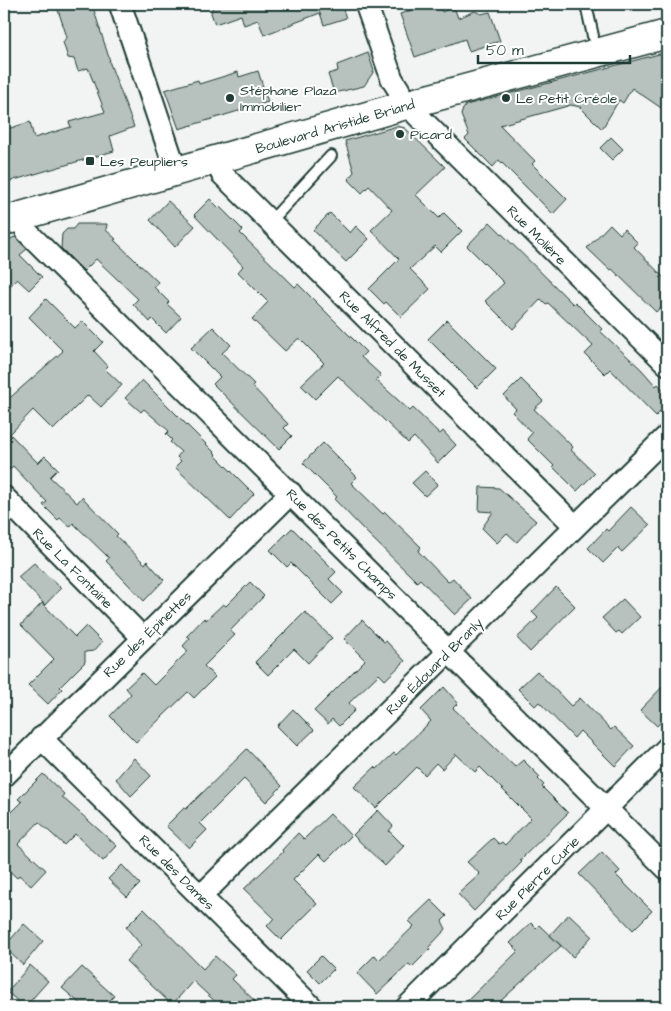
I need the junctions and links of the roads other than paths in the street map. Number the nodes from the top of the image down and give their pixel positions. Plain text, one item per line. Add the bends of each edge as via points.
1 (120, 4) edge
2 (366, 4) edge
3 (587, 9) dead end
4 (667, 23) edge
5 (593, 36) junction
6 (404, 97) junction
7 (331, 156) dead end
8 (217, 160) junction
9 (173, 163) junction
10 (9, 213) edge
11 (270, 222) junction
12 (667, 364) edge
13 (667, 436) edge
14 (291, 493) junction
15 (4, 497) edge
16 (575, 526) junction
17 (143, 638) junction
18 (449, 651) junction
19 (41, 738) junction
20 (667, 748) edge
21 (4, 776) edge
22 (606, 809) junction
23 (667, 869) edge
24 (201, 896) junction
25 (312, 1007) edge
26 (407, 1007) edge

1 - 9 street
2 - 6 street, Rue Molière via 392,79
3 - 5 lane
4 - 5 main road, Boulevard Aristide Briand
4 - 6 main road, Boulevard Aristide Briand
5 - 6 main road, Boulevard Aristide Briand
6 - 8 main road, Boulevard Aristide Briand
6 - 9 main road, Boulevard Aristide Briand
6 - 12 street, Rue Molière via 417,116
7 - 11 lane
8 - 9 main road, Boulevard Aristide Briand
8 - 11 street, Rue Alfred de Musset via 222,174
9 - 10 main road, Boulevard Aristide Briand
9 - 10 main road, Boulevard Aristide Briand via 104,174 75,191
10 - 14 street, Rue des Petits Champs
11 - 16 street, Rue Alfred de Musset
13 - 16 street, Rue Édouard Branly
14 - 17 street, Rue des Épinettes
14 - 18 street, Rue des Petits Champs
15 - 17 street, Rue La Fontaine
16 - 18 street, Rue Édouard Branly
17 - 19 street, Rue des Épinettes
18 - 22 street, Rue des Petits Champs
18 - 24 street, Rue Édouard Branly
19 - 21 street, Rue des Épinettes
19 - 24 street, Rue des Dames
20 - 22 street, Rue Pierre Curie
22 - 23 street, Rue des Petits Champs
22 - 26 street, Rue Pierre Curie
24 - 25 street, Rue des Dames

